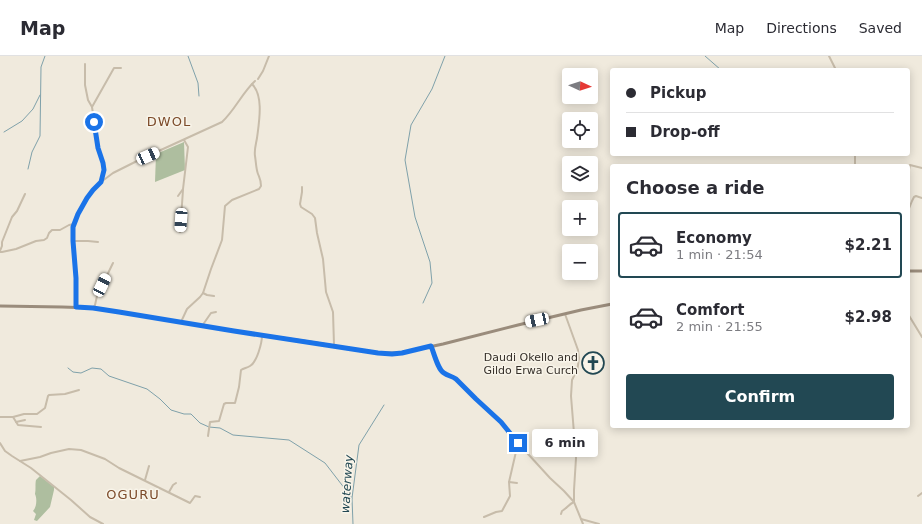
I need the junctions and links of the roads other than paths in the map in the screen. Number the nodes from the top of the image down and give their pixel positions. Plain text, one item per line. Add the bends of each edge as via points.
1 (269, 56) edge
2 (829, 56) edge
3 (85, 64) dead end
4 (121, 68) dead end
5 (835, 68) edge
6 (258, 79) dead end
7 (255, 81) dead end
8 (252, 84) junction
9 (92, 107) junction
10 (184, 140) junction
11 (910, 165) edge
12 (922, 168) edge
13 (101, 182) junction
14 (302, 187) dead end
15 (183, 189) junction
16 (25, 194) dead end
17 (178, 196) dead end
18 (922, 198) edge
19 (910, 206) edge
20 (74, 224) junction
21 (180, 232) dead end
22 (73, 241) junction
23 (98, 242) dead end
24 (0, 251) edge
25 (113, 263) dead end
26 (910, 271) edge
27 (922, 271) edge
28 (203, 293) junction
29 (214, 296) dead end
30 (610, 304) edge
31 (0, 306) edge
32 (76, 307) junction
33 (93, 308) junction
34 (216, 312) dead end
35 (565, 314) junction
36 (910, 317) edge
37 (181, 322) junction
38 (202, 326) junction
39 (262, 335) junction
40 (922, 337) edge
41 (334, 346) junction
42 (431, 346) junction
43 (79, 390) dead end
44 (0, 417) edge
45 (13, 417) junction
46 (25, 420) dead end
47 (16, 422) junction
48 (41, 427) dead end
49 (208, 436) dead end
50 (518, 443) junction
51 (0, 444) edge
52 (20, 460) junction
53 (149, 466) dead end
54 (145, 480) junction
55 (509, 482) junction
56 (176, 483) dead end
57 (517, 483) dead end
58 (169, 492) junction
59 (922, 493) edge
60 (918, 496) dead end
61 (200, 497) dead end
62 (574, 502) junction
63 (561, 514) dead end
64 (484, 517) dead end
65 (582, 519) junction
66 (103, 524) edge
67 (583, 524) edge
68 (598, 524) edge

1 - 6 street
2 - 5 street
3 - 9 street via 85,86
4 - 9 street via 114,68
7 - 8 street
8 - 10 street via 222,122
8 - 28 street via 257,92 260,112 255,152 261,186 232,200 226,206 222,240
9 - 13 street via 104,170
10 - 13 street via 128,165
10 - 15 street via 188,147
11 - 12 street
13 - 20 street via 87,198
14 - 41 street via 301,207 315,218 326,292 333,312
15 - 17 street
15 - 21 street
16 - 24 street via 12,217
18 - 19 street via 914,197
20 - 22 street
20 - 24 street via 60,230 52,230 44,240
22 - 23 street
22 - 32 street
25 - 33 street
26 - 27 street
28 - 29 street
28 - 37 street via 187,309
30 - 35 street
31 - 32 street
32 - 33 street
33 - 37 street
34 - 38 street via 211,313
35 - 42 street
35 - 62 street via 579,358 571,392 576,458
36 - 40 street
37 - 38 street
38 - 39 street
39 - 41 street
39 - 49 street via 255,361 241,370 235,403 224,404 219,421 210,422
41 - 42 street via 392,354
42 - 50 street via 438,368 456,379 501,422
43 - 45 street via 49,395 45,408 37,414
44 - 45 street
45 - 47 street
46 - 47 street
47 - 48 street via 18,425
50 - 55 street
50 - 62 street
51 - 52 street via 5,451
52 - 54 street via 69,449 81,450 105,459
52 - 66 street via 90,517
53 - 54 street
54 - 58 street
55 - 57 street
55 - 64 street via 510,496 502,511
56 - 58 street
58 - 61 street via 190,503 195,496
59 - 60 street
62 - 63 street
62 - 65 street
65 - 67 street
65 - 68 street

